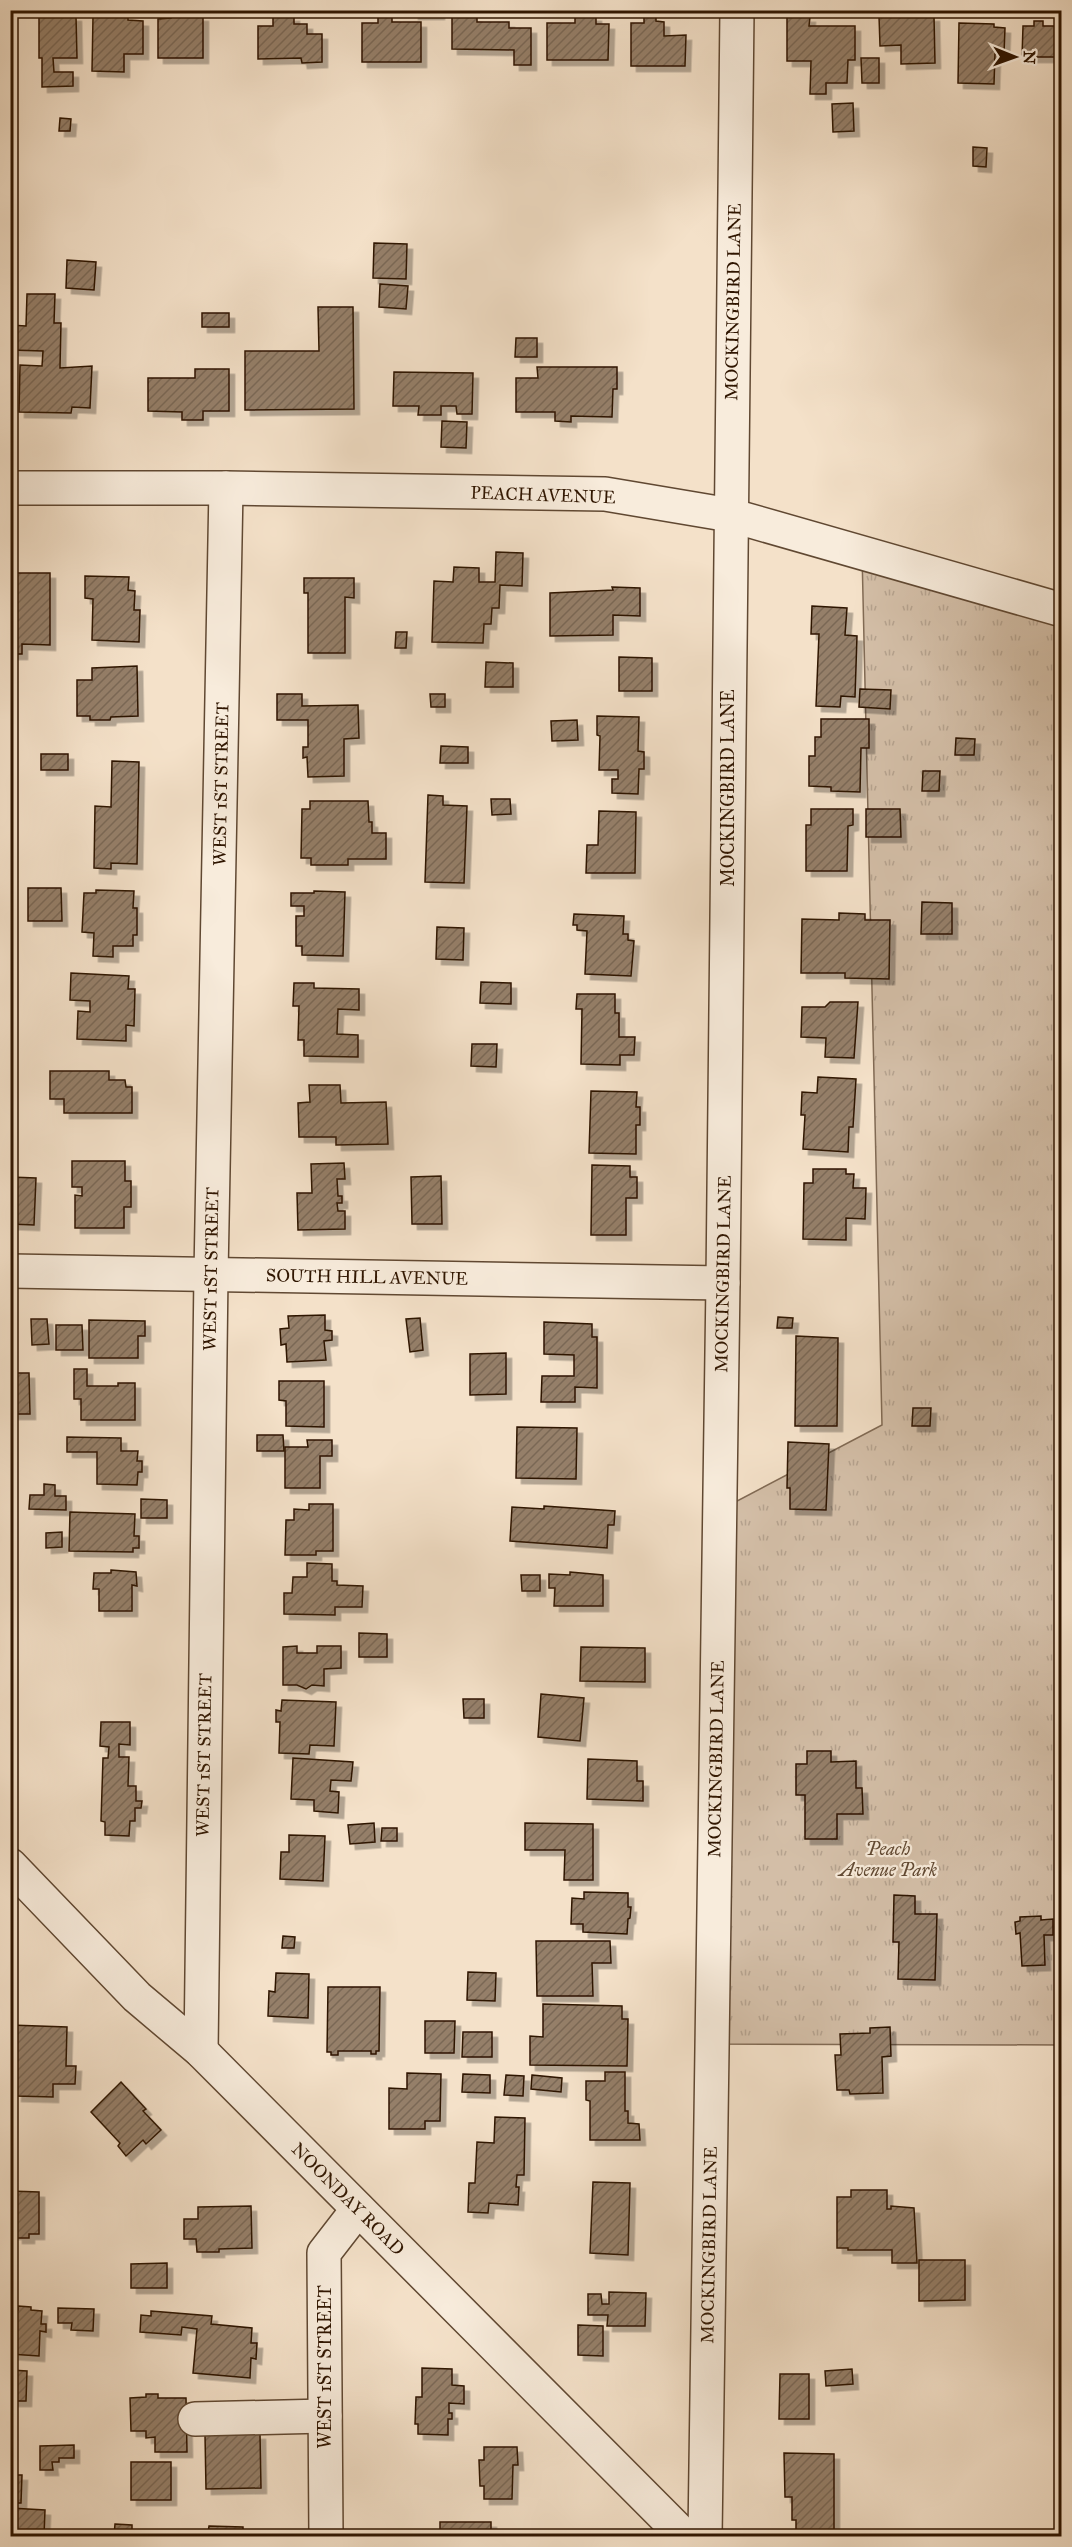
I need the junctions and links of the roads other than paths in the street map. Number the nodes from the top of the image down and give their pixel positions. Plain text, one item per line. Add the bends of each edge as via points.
1 (736, 10) edge
2 (10, 488) edge
3 (226, 488) junction
4 (730, 515) junction
5 (1062, 610) edge
6 (10, 1271) edge
7 (211, 1274) junction
8 (723, 1282) junction
9 (10, 1865) edge
10 (201, 2051) junction
11 (358, 2210) junction
12 (325, 2416) junction
13 (195, 2419) dead end
14 (326, 2536) edge
15 (684, 2536) edge
16 (705, 2536) edge

1 - 4 street, MOCKINGBIRD LANE
2 - 3 street, PEACH AVENUE
3 - 4 street, PEACH AVENUE via 604,495
3 - 7 street, WEST 1ST STREET
4 - 5 street, PEACH AVENUE
4 - 8 street, MOCKINGBIRD LANE
6 - 7 street, SOUTH HILL AVENUE
7 - 8 street, SOUTH HILL AVENUE
7 - 10 street, WEST 1ST STREET
8 - 16 street, MOCKINGBIRD LANE
9 - 10 street, NOONDAY ROAD via 137,1997
10 - 11 street, NOONDAY ROAD
11 - 12 street, WEST 1ST STREET via 324,2253
11 - 15 street, NOONDAY ROAD
12 - 13 street
12 - 14 street, WEST 1ST STREET

